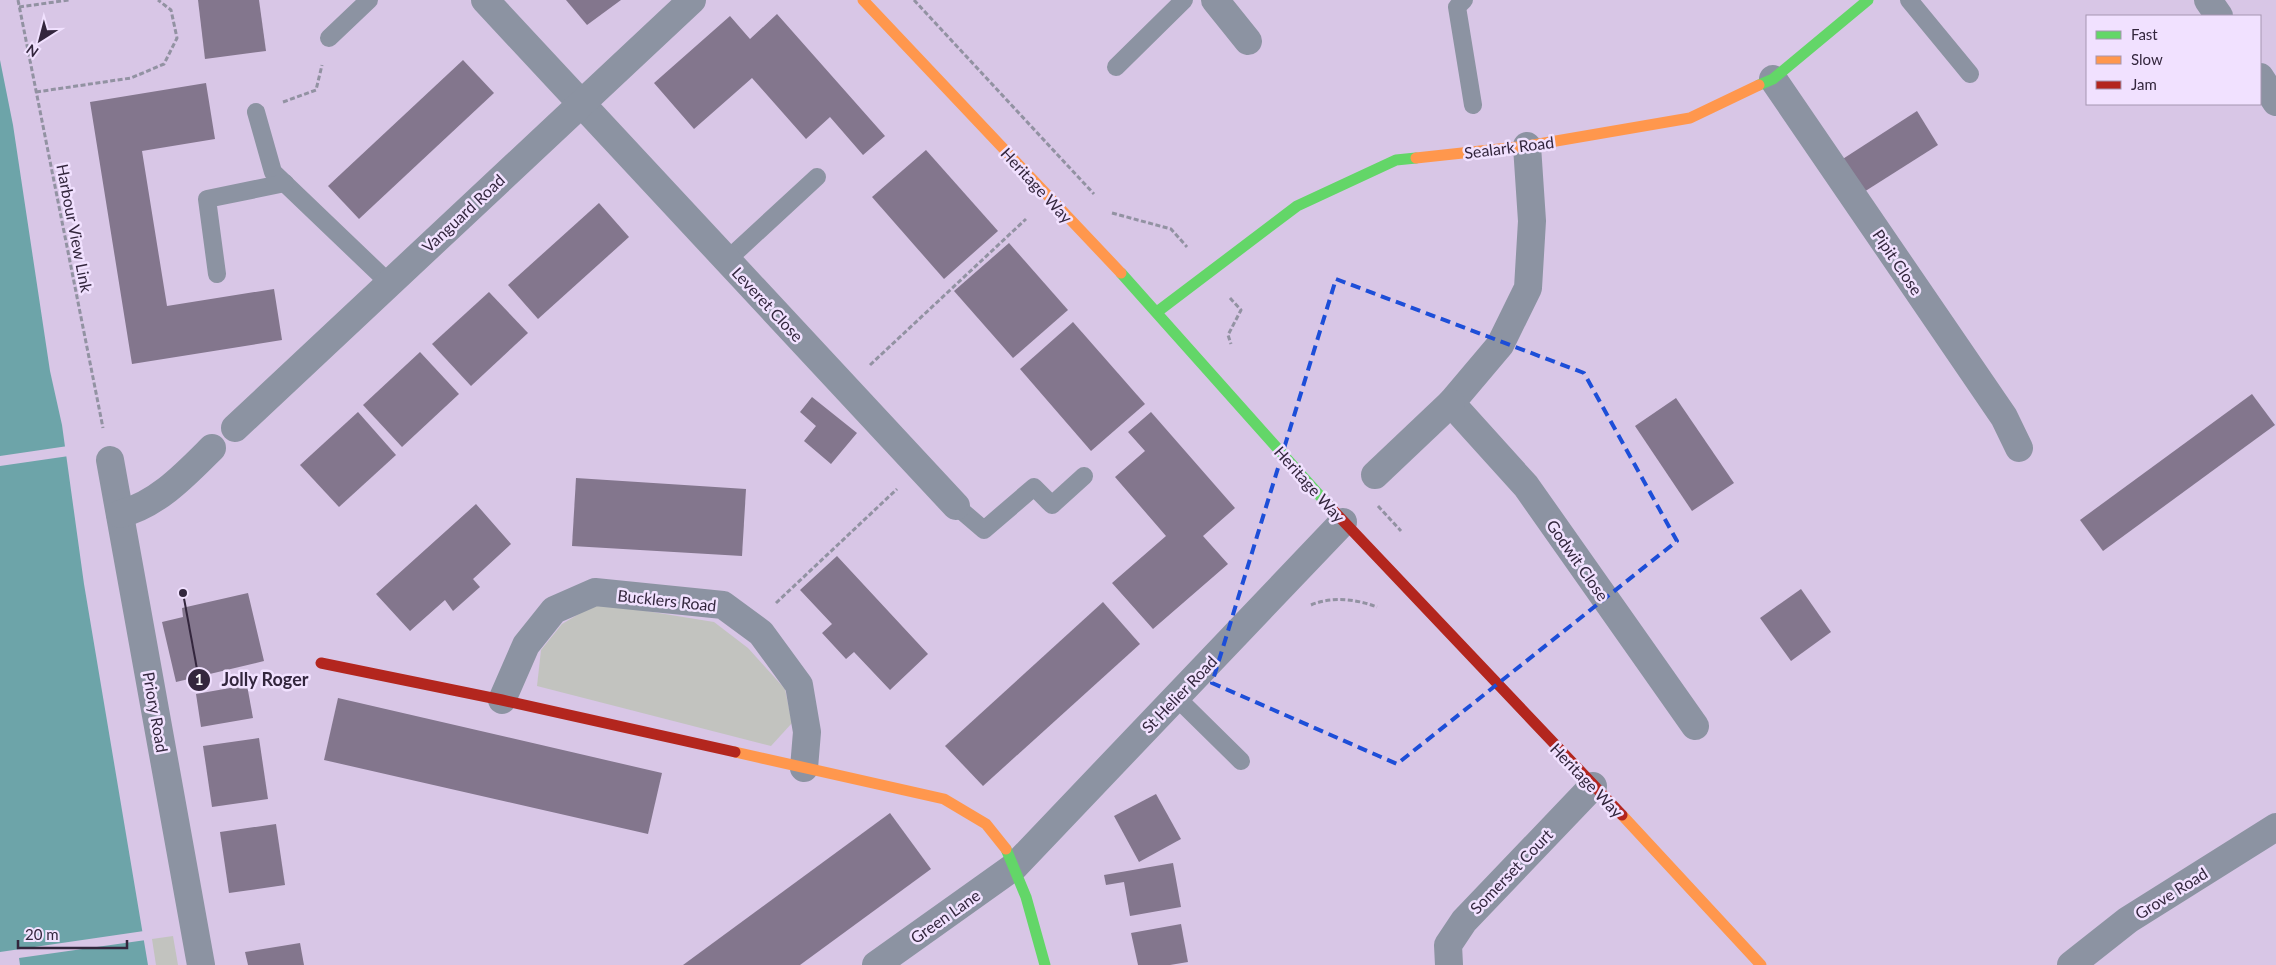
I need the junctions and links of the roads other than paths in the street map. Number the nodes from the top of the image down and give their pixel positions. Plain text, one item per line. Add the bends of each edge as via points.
1 (369, 0) edge
2 (485, 0) edge
3 (692, 0) edge
4 (863, 0) edge
5 (1184, 0) edge
6 (1216, 0) edge
7 (1464, 0) edge
8 (1868, 0) edge
9 (1909, 0) edge
10 (2208, 0) edge
11 (2218, 15) edge
12 (329, 38) road end
13 (1248, 41) dead end
14 (1116, 67) dead end
15 (1970, 74) dead end
16 (1773, 79) junction
17 (2261, 79) edge
18 (580, 102) junction
19 (2276, 102) edge
20 (1472, 105) dead end
21 (256, 112) road end
22 (1527, 146) junction
23 (817, 177) dead end
24 (285, 183) junction
25 (727, 260) junction
26 (217, 274) dead end
27 (389, 283) junction
28 (1157, 312) junction
29 (1451, 403) junction
30 (234, 428) dead end
31 (212, 448) dead end
32 (2018, 448) dead end
33 (110, 460) road end
34 (1375, 474) dead end
35 (1084, 476) dead end
36 (956, 506) joint
37 (120, 514) junction
38 (1343, 522) junction
39 (321, 663) dead end
40 (1176, 697) junction
41 (502, 700) junction
42 (1694, 726) dead end
43 (1241, 761) dead end
44 (804, 768) junction
45 (1593, 786) junction
46 (2276, 827) edge
47 (1015, 866) junction
48 (202, 965) edge
49 (876, 965) edge
50 (1045, 965) edge
51 (1449, 965) edge
52 (1761, 965) edge
53 (2070, 965) edge

1 - 12 lane
2 - 18 street, Leveret Close
3 - 18 street, Vanguard Road
4 - 28 street, Heritage Way
5 - 14 lane
6 - 13 street
7 - 20 lane via 1457,7
8 - 16 street, Sealark Road
9 - 15 lane
10 - 11 street
16 - 22 street, Sealark Road via 1690,118
16 - 32 street, Pipit Close via 2004,417
17 - 19 street
18 - 25 street, Leveret Close
18 - 27 street, Vanguard Road
21 - 24 lane via 273,172
22 - 28 street, Sealark Road via 1396,160 1297,206
22 - 29 street via 1532,221 1528,288 1500,345
23 - 25 lane
24 - 26 lane via 207,199
24 - 27 lane
25 - 36 street, Leveret Close
27 - 30 street, Vanguard Road
28 - 38 street, Heritage Way
29 - 34 street
29 - 42 street, Godwit Close via 1526,486
31 - 37 street via 154,499 133,511
33 - 37 street, Priory Road
35 - 36 lane via 1052,505 1034,487 984,530
37 - 48 street, Priory Road
38 - 40 street, St Helier Road
38 - 45 street, Heritage Way
39 - 41 street
40 - 43 lane
40 - 47 street, St Helier Road
41 - 44 street
41 - 44 street, Bucklers Road via 526,645 554,610 595,592 723,605 761,633 799,685 807,732
44 - 47 street via 944,799 972,813 997,835
45 - 51 street, Somerset Court via 1464,921 1448,945
45 - 52 street, Heritage Way
46 - 53 street, Grove Road via 2128,920
47 - 49 street, Green Lane
47 - 50 street

